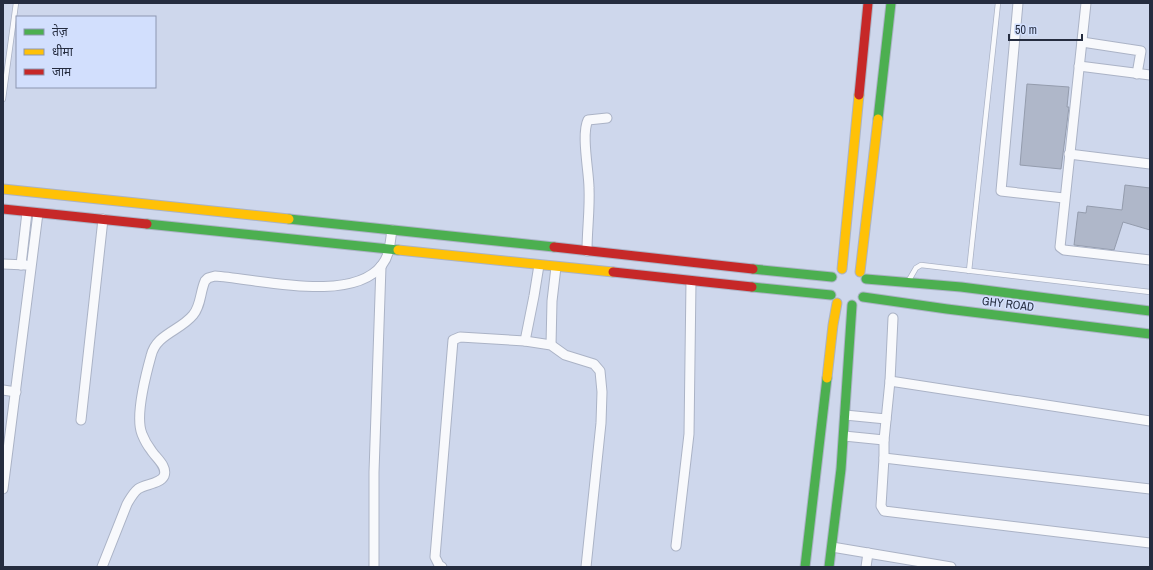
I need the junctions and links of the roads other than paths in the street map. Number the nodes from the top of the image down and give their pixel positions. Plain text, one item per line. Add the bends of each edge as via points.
1 (16, 3) edge
2 (868, 3) edge
3 (891, 3) edge
4 (998, 3) edge
5 (1018, 3) edge
6 (1086, 3) edge
7 (1082, 42) junction
8 (1079, 66) junction
9 (1137, 74) junction
10 (1150, 75) edge
11 (3, 99) edge
12 (607, 118) dead end
13 (1069, 154) junction
14 (1150, 164) edge
15 (3, 189) edge
16 (1064, 198) junction
17 (3, 209) edge
18 (27, 212) junction
19 (38, 213) junction
20 (103, 219) junction
21 (392, 230) junction
22 (390, 249) junction
23 (587, 251) junction
24 (1150, 260) edge
25 (3, 264) edge
26 (21, 265) junction
27 (539, 265) junction
28 (32, 266) junction
29 (382, 266) junction
30 (556, 266) junction
31 (842, 269) junction
32 (969, 271) junction
33 (863, 275) junction
34 (832, 277) junction
35 (691, 280) junction
36 (908, 283) junction
37 (1150, 292) edge
38 (831, 295) junction
39 (863, 297) junction
40 (837, 303) junction
41 (852, 305) junction
42 (1150, 311) edge
43 (893, 318) dead end
44 (1150, 334) edge
45 (525, 341) junction
46 (551, 345) junction
47 (890, 381) junction
48 (3, 390) edge
49 (16, 392) junction
50 (846, 415) junction
51 (886, 419) junction
52 (81, 420) dead end
53 (1150, 421) edge
54 (844, 436) junction
55 (884, 440) junction
56 (884, 458) junction
57 (3, 489) edge
58 (1150, 490) edge
59 (1150, 543) edge
60 (676, 546) dead end
61 (832, 547) junction
62 (868, 553) junction
63 (934, 565) edge
64 (102, 567) edge
65 (374, 567) edge
66 (442, 567) edge
67 (586, 567) edge
68 (805, 567) edge
69 (829, 567) edge
70 (866, 567) edge
71 (951, 567) edge

1 - 11 lane
2 - 31 street
3 - 33 street
4 - 32 lane
5 - 16 street via 1001,191
6 - 7 street
7 - 8 street
7 - 9 street via 1141,51
8 - 9 street
8 - 13 street
9 - 10 street
12 - 23 street via 588,120 586,127 589,189
13 - 14 street
13 - 16 street
15 - 21 street
16 - 24 street via 1059,245 1062,249
17 - 18 street
18 - 19 street
18 - 26 street
19 - 20 street
19 - 28 street
20 - 22 street
20 - 52 street
21 - 22 street
21 - 23 street
22 - 27 street
22 - 29 street
23 - 34 street
25 - 26 street
26 - 28 street
27 - 30 street
27 - 45 street
28 - 49 street
29 - 64 street via 369,277 348,284 300,286 215,276 205,281 195,314 154,346 142,396 140,428 150,450 164,466 165,474 160,480 141,487 133,495
29 - 65 street via 374,472
30 - 35 street
30 - 46 street
31 - 33 street via 848,268
31 - 34 street
32 - 36 lane via 921,265 916,268
32 - 37 lane
33 - 36 street, GHY ROAD
33 - 39 street via 866,288
34 - 38 street
35 - 38 street
35 - 60 street via 688,434
36 - 42 street, GHY ROAD via 961,287
38 - 40 street
39 - 41 street
39 - 44 street, GHY ROAD
40 - 41 street
40 - 68 street
41 - 50 street
43 - 47 street
45 - 46 street
45 - 66 street via 460,337 453,340 435,557
46 - 67 street via 565,355 594,364 601,376 601,423
47 - 51 street
47 - 53 street
48 - 49 street
49 - 57 street
50 - 51 street
50 - 54 street
51 - 55 street
54 - 55 street
54 - 61 street
55 - 56 street
56 - 58 street
56 - 59 street via 881,506 884,511
61 - 62 street
61 - 69 street
62 - 63 street
62 - 70 street
63 - 71 street

